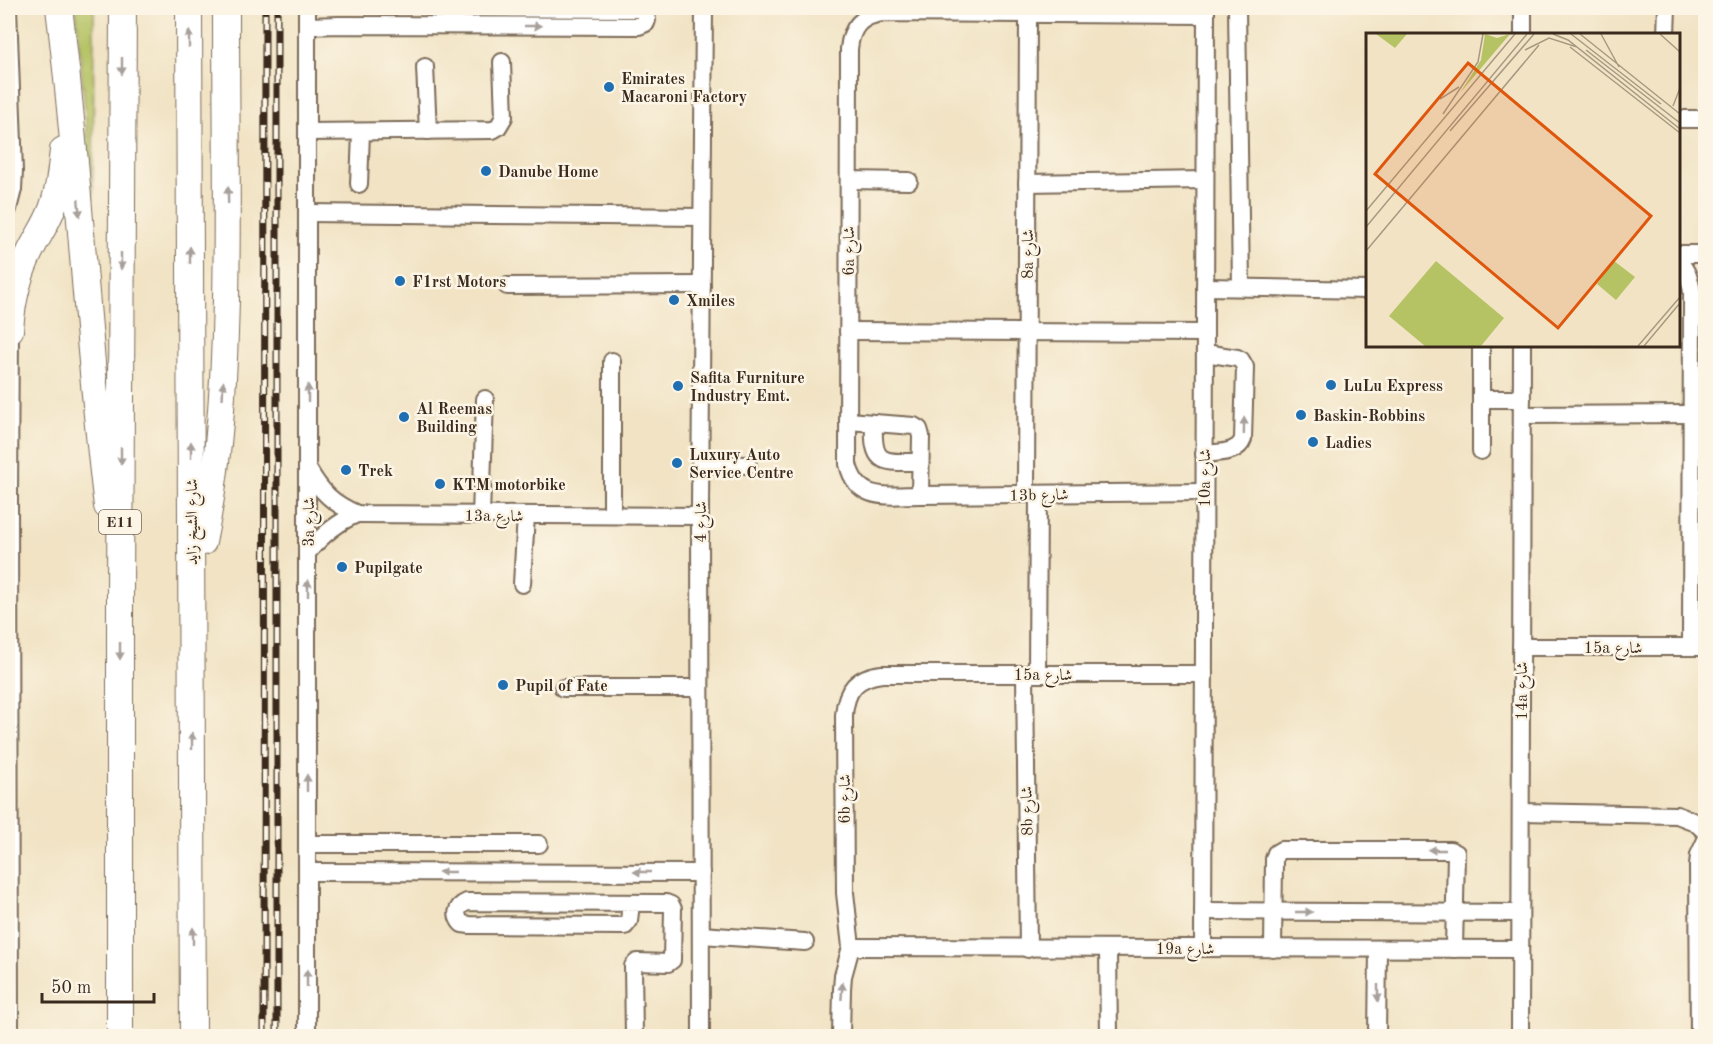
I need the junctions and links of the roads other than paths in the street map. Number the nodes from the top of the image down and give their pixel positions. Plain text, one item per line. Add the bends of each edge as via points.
1 (8, 8) edge
2 (59, 8) edge
3 (123, 8) edge
4 (189, 8) edge
5 (226, 8) edge
6 (240, 8) edge
7 (307, 8) edge
8 (477, 8) edge
9 (532, 8) edge
10 (704, 8) edge
11 (1237, 8) edge
12 (1522, 8) edge
13 (1667, 8) edge
14 (1206, 11) edge
15 (1028, 15) junction
16 (307, 26) junction
17 (1523, 33) edge
18 (1666, 33) edge
19 (226, 54) junction
20 (502, 62) dead end
21 (425, 67) dead end
22 (69, 87) junction
23 (1680, 119) edge
24 (1706, 119) edge
25 (428, 131) junction
26 (307, 132) junction
27 (361, 133) junction
28 (849, 180) junction
29 (1205, 180) junction
30 (909, 181) dead end
31 (1027, 183) junction
32 (359, 184) dead end
33 (8, 209) edge
34 (307, 213) junction
35 (702, 217) junction
36 (1680, 254) edge
37 (1706, 254) edge
38 (1680, 262) edge
39 (702, 285) junction
40 (507, 286) dead end
41 (1205, 287) junction
42 (1241, 287) junction
43 (1366, 290) edge
44 (10, 330) joint
45 (848, 331) junction
46 (1026, 332) junction
47 (1205, 333) junction
48 (1481, 346) edge
49 (1522, 346) edge
50 (1205, 353) junction
51 (612, 361) dead end
52 (485, 399) dead end
53 (1481, 399) junction
54 (1706, 400) edge
55 (1522, 407) junction
56 (1692, 414) junction
57 (848, 422) junction
58 (874, 423) junction
59 (8, 447) edge
60 (1481, 451) dead end
61 (1204, 453) junction
62 (920, 462) junction
63 (700, 464) junction
64 (748, 465) dead end
65 (308, 469) junction
66 (1204, 492) junction
67 (1032, 494) junction
68 (8, 495) edge
69 (874, 495) joint
70 (920, 495) junction
71 (357, 514) junction
72 (481, 515) junction
73 (526, 515) junction
74 (612, 515) junction
75 (700, 516) junction
76 (308, 552) junction
77 (522, 584) dead end
78 (192, 593) junction
79 (120, 595) junction
80 (1521, 647) junction
81 (1698, 647) edge
82 (882, 674) joint
83 (1031, 674) junction
84 (1204, 674) junction
85 (563, 688) dead end
86 (700, 688) junction
87 (1521, 812) junction
88 (1706, 832) edge
89 (1706, 840) edge
90 (307, 844) junction
91 (539, 844) dead end
92 (307, 872) junction
93 (700, 873) junction
94 (631, 903) junction
95 (1203, 911) junction
96 (1274, 911) junction
97 (1455, 912) junction
98 (1520, 913) junction
99 (700, 935) junction
100 (805, 942) dead end
101 (851, 947) junction
102 (1108, 948) junction
103 (1203, 948) junction
104 (1028, 949) junction
105 (1273, 949) junction
106 (1378, 949) junction
107 (1454, 949) junction
108 (1520, 949) junction
109 (9, 983) edge
110 (1702, 1005) edge
111 (10, 1036) edge
112 (120, 1036) edge
113 (193, 1036) edge
114 (307, 1036) edge
115 (634, 1036) edge
116 (701, 1036) edge
117 (841, 1036) edge
118 (1110, 1036) edge
119 (1377, 1036) edge
120 (1520, 1036) edge
121 (1699, 1036) edge

1 - 33 street via 14,171
2 - 22 highway
3 -> 79 highway, E11
78 -> 4 highway, شارع الشيخ زايد
5 - 19 highway
6 - 19 highway
7 - 16 street, 3a شارع
8 - 9 street
16 -> 9 street via 639,26 647,20 645,12 638,9
10 - 35 street, شارع 4
11 - 42 street
12 - 17 street
13 - 18 street
14 - 15 street
14 - 29 street, 10a شارع
15 - 28 street, 6a شارع via 882,13 862,20 850,38
15 - 31 street, 8a شارع
16 - 26 street, 3a شارع
78 -> 19 highway via 213,489 222,402 228,213
20 - 25 street via 504,117 498,127
21 - 25 street
22 - 44 highway via 58,189 18,279
22 -> 79 highway via 100,450
23 - 24 street
25 - 27 street
26 - 27 street
26 - 34 street, 3a شارع
27 - 32 street
28 - 30 street
28 - 45 street, 6a شارع
29 - 31 street
29 - 41 street, 10a شارع
31 - 46 street, 8a شارع
34 - 35 street
65 -> 34 street, 3a شارع
35 - 39 street, شارع 4
36 - 37 street
38 - 56 street via 1691,281 1692,292
39 - 40 street
39 - 63 street, شارع 4
41 - 42 street
41 - 47 street, 10a شارع
42 - 43 street
44 - 59 street
45 - 46 street
45 - 57 street, 6a شارع
46 - 47 street
46 - 67 street, 8a شارع
47 - 50 street, 10a شارع
48 - 53 street
49 - 55 street, 14a شارع
50 - 61 street, 10a شارع
61 -> 50 street via 1232,451 1242,444 1245,368 1237,358
51 - 74 street
52 - 72 street
53 - 55 street
53 - 60 street
54 - 56 street
55 - 56 street
55 - 80 street, 14a شارع
56 - 81 street
57 - 58 street
57 - 69 street, 6a شارع via 850,475 864,491
58 - 62 street via 873,444 880,457 891,462
58 - 62 street via 919,429
59 - 68 street
61 - 66 street, 10a شارع
62 - 70 street
63 - 64 street
63 - 75 street, شارع 4
65 - 71 street, 13a شارع via 328,497
65 - 76 street, 3a شارع
66 - 67 street, 13b شارع
66 - 84 street, 10a شارع
67 - 70 street, 13b شارع
67 - 83 street, 8b شارع
68 - 109 street
69 - 70 street, 13b شارع
71 - 72 street, 13a شارع
71 - 76 street via 329,530
72 - 73 street, 13a شارع
73 - 74 street, 13a شارع
73 - 77 street
74 - 75 street, 13a شارع
75 - 86 street, شارع 4
90 -> 76 street, 3a شارع
113 -> 78 highway, شارع الشيخ زايد
79 -> 112 highway, E11
80 - 81 street, 15a شارع
80 - 87 street, 14a شارع
82 - 83 street, 15a شارع
82 - 101 street, 6b شارع via 858,681 845,702 845,893
83 - 84 street, 15a شارع
83 - 104 street, 8b شارع
84 - 95 street, 10a شارع
85 - 86 street
86 - 93 street, شارع 4
87 - 88 street via 1677,814
87 - 98 street, 14a شارع
89 - 110 street via 1699,855
90 - 91 street
90 - 92 street, 3a شارع
93 -> 92 street
114 -> 92 street, 3a شارع
93 - 99 street, شارع 4
94 - 94 street via 467,902 461,904 457,919 470,925 623,926 629,923
94 - 115 street via 669,904 673,909 671,962 637,962 633,966
95 - 96 street
95 - 103 street, 10a شارع
96 -> 97 street
97 -> 96 street via 1456,853 1450,850 1281,850 1274,859
96 - 105 street
97 - 98 street
97 - 107 street
98 - 108 street, 14a شارع
99 - 100 street
99 - 116 street, شارع 4
101 - 104 street, 19a شارع
117 -> 101 street via 843,976
102 - 103 street, 19a شارع
102 - 104 street, 19a شارع
102 - 118 street
103 - 105 street, 19a شارع
105 - 106 street, 19a شارع
106 - 107 street, 19a شارع
106 -> 119 street
107 - 108 street, 19a شارع
108 - 120 street, 14a شارع
109 - 111 street
110 - 121 street

